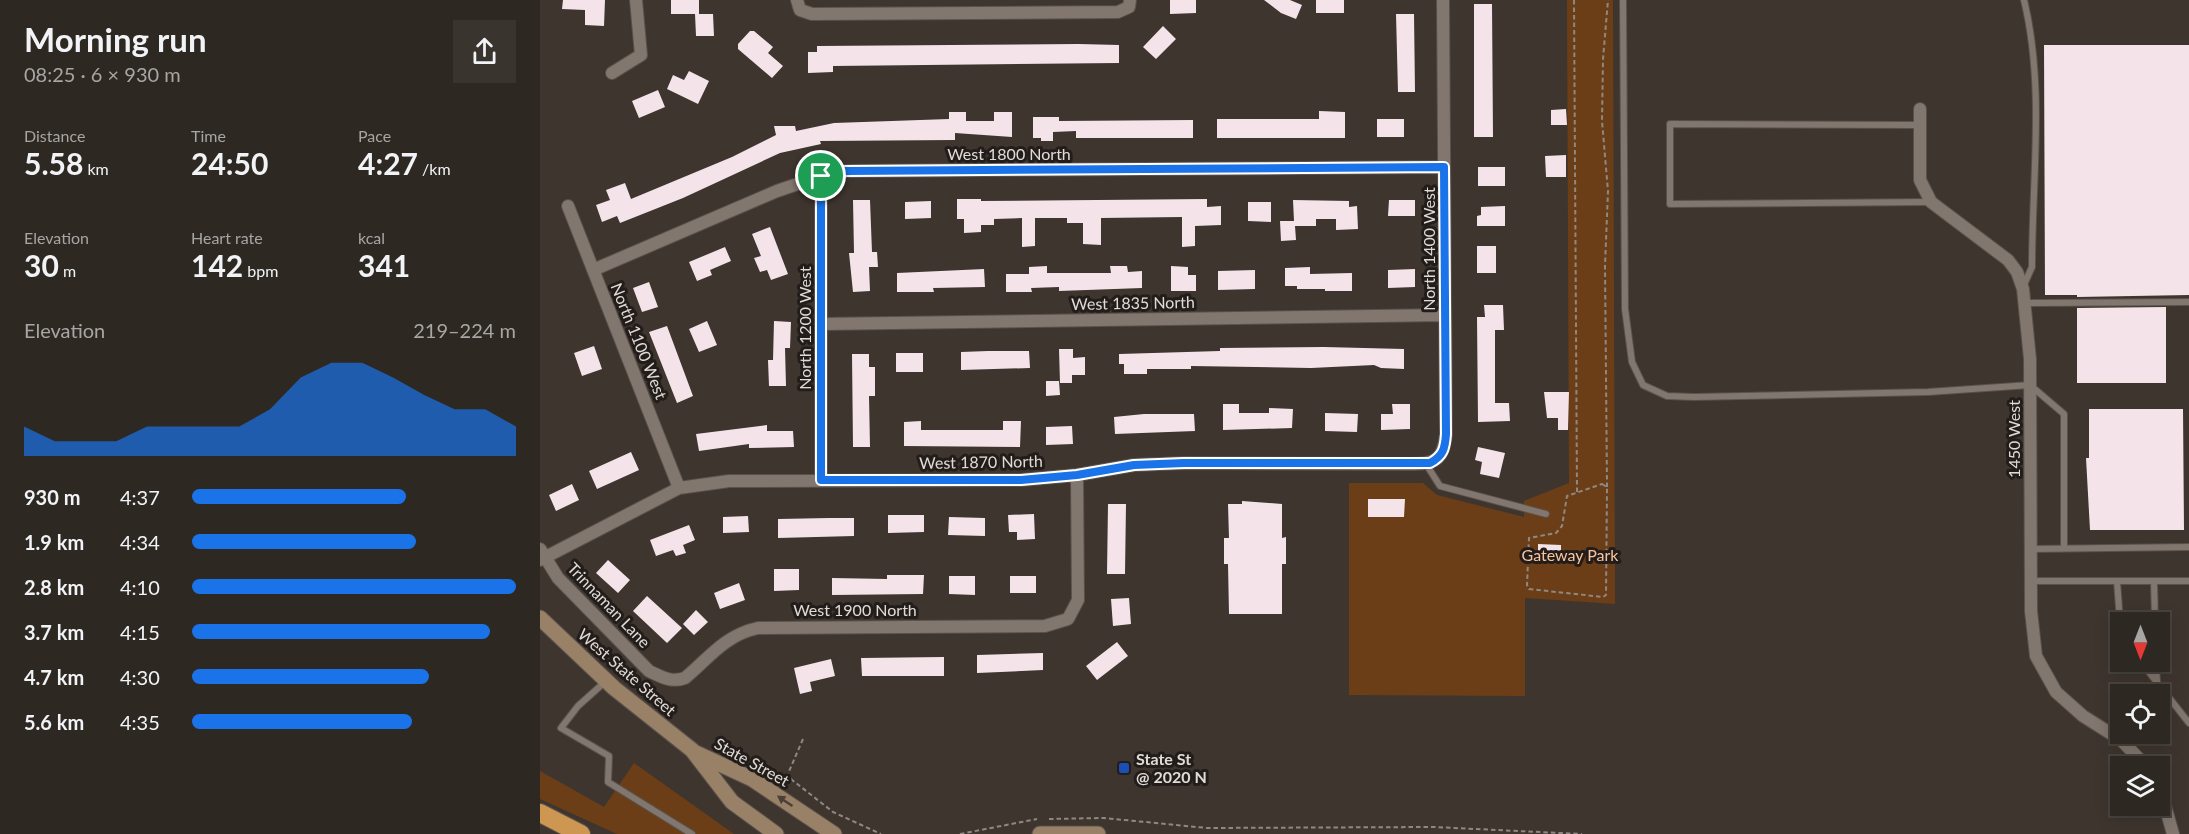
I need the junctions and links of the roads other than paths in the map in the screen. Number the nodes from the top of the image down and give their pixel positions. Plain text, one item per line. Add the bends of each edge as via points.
1 (636, 0) edge
2 (1443, 0) edge
3 (1623, 0) edge
4 (2024, 0) edge
5 (1130, 3) edge
6 (798, 5) edge
7 (612, 73) dead end
8 (1920, 109) dead end
9 (1920, 125) junction
10 (1444, 167) junction
11 (821, 176) junction
12 (1931, 202) junction
13 (568, 206) dead end
14 (593, 270) junction
15 (2023, 287) junction
16 (2189, 302) edge
17 (2025, 303) junction
18 (1445, 315) junction
19 (822, 324) junction
20 (2030, 385) junction
21 (1432, 462) junction
22 (1077, 475) junction
23 (821, 480) junction
24 (679, 488) junction
25 (1546, 514) dead end
26 (2189, 547) edge
27 (2064, 548) junction
28 (2031, 549) junction
29 (541, 556) edge
30 (2031, 581) junction
31 (2117, 581) junction
32 (2154, 581) junction
33 (2189, 581) edge
34 (2119, 612) edge
35 (2155, 612) edge
36 (540, 618) edge
37 (2149, 672) edge
38 (2156, 672) edge
39 (660, 676) joint
40 (606, 681) junction
41 (2157, 682) junction
42 (2189, 723) edge
43 (692, 750) junction
44 (2136, 756) edge
45 (540, 813) edge
46 (2168, 816) edge
47 (580, 834) edge
48 (692, 834) edge
49 (776, 834) edge
50 (834, 834) edge
51 (1040, 834) edge
52 (1098, 834) edge
53 (2173, 834) edge

1 - 7 street via 641,55
2 - 10 street, North 1400 West
3 - 20 lane via 1625,309 1632,362 1643,385 1667,396 1694,397 1928,392
4 - 15 lane via 2031,28 2035,106 2032,267
5 - 6 street via 1118,12 812,14
8 - 9 street
9 - 12 street via 1920,180
9 - 12 lane via 1670,124 1670,204
10 - 11 street, West 1800 North via 846,171
10 - 18 street, North 1400 West
11 - 14 street, West 1800 North
11 - 19 street, North 1200 West
12 - 15 street, 1450 West via 2008,260
13 - 14 street, North 1100 West
14 - 24 street, North 1100 West
15 - 17 street, 1450 West
16 - 17 lane
17 - 20 street, 1450 West
18 - 19 street, West 1835 North
18 - 21 street, North 1400 West via 1446,434 1444,450
19 - 23 street, North 1200 West
20 - 27 lane via 2064,414
20 - 28 street, 1450 West
21 - 22 street, West 1870 North via 1174,463
21 - 25 lane via 1440,486
22 - 23 street, West 1870 North via 1021,480
22 - 39 street, West 1900 North via 1078,600 1068,619 1046,626 758,628 741,632 723,643 685,678 677,681
23 - 24 street, West 1870 North via 729,481
24 - 29 street, West 1870 North
26 - 27 lane
27 - 28 lane
28 - 30 street, 1450 West
29 - 39 street, Trinnaman Lane via 649,671
30 - 31 lane
30 - 44 street, 1450 West via 2036,656 2042,670 2056,692
31 - 32 lane
31 - 34 lane
32 - 33 lane
32 - 35 lane
36 - 40 main road, West State Street
37 - 41 lane
38 - 41 lane
40 - 43 main road, West State Street
40 - 48 lane via 561,728 609,756 608,782
41 - 42 lane
43 - 49 main road, State Street via 732,802
50 -> 43 main road, State Street via 752,779
45 - 47 highway
46 - 53 street
51 - 52 main road

